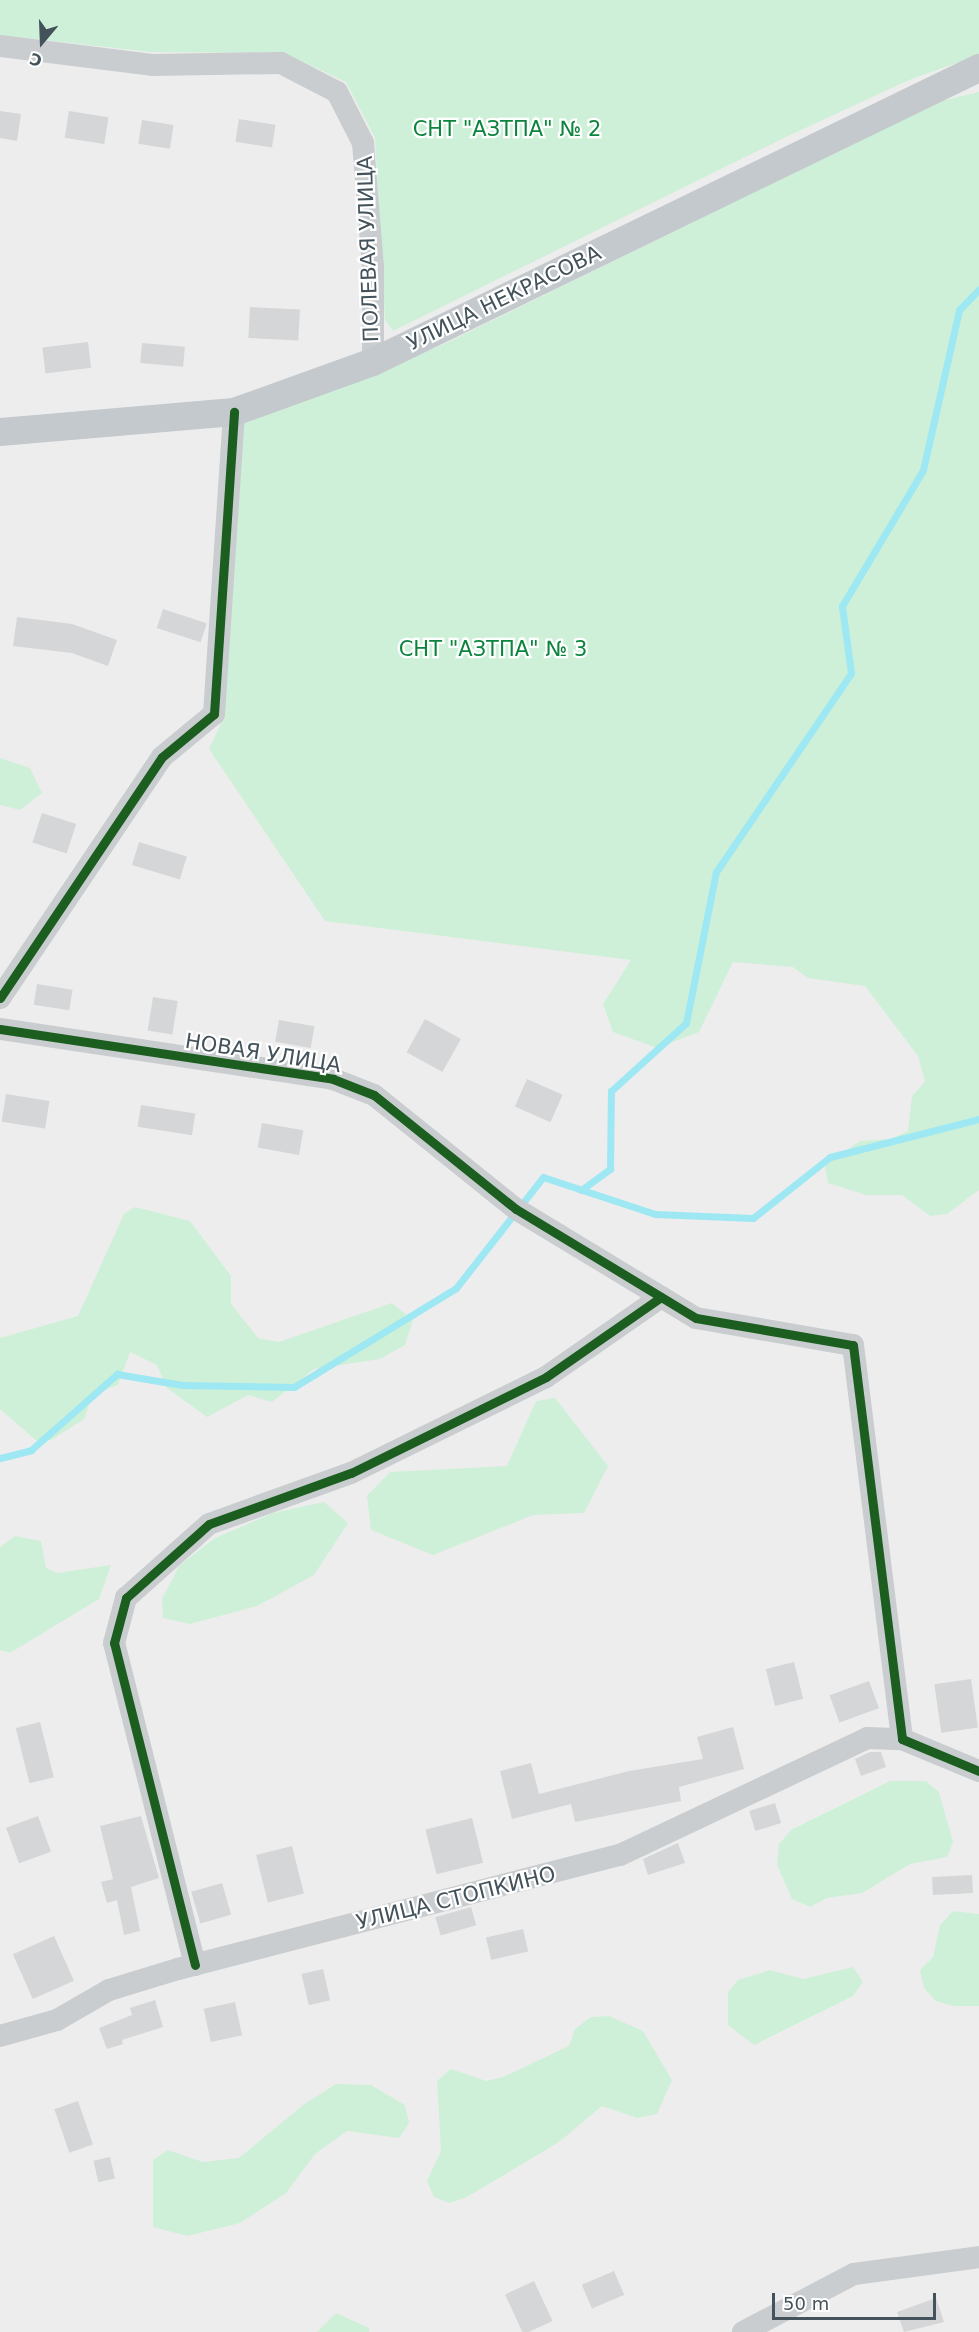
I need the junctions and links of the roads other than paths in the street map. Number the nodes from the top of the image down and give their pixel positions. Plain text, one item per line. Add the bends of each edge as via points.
1 (0, 46) edge
2 (979, 68) edge
3 (373, 362) junction
4 (234, 412) junction
5 (0, 432) edge
6 (0, 998) edge
7 (0, 1029) edge
8 (661, 1297) junction
9 (902, 1739) junction
10 (979, 1771) edge
11 (195, 1965) junction
12 (0, 2036) edge
13 (979, 2257) edge
14 (743, 2332) edge

1 - 3 street, ПОЛЕВАЯ УЛИЦА via 152,65 281,63 337,92 363,143 373,254
2 - 3 main road, УЛИЦА НЕКРАСОВА
3 - 4 main road, УЛИЦА НЕКРАСОВА
4 - 5 main road, УЛИЦА НЕКРАСОВА
4 - 6 street via 214,714 162,757
7 - 8 street, НОВАЯ УЛИЦА via 333,1079 374,1095 516,1209
8 - 9 street, НОВАЯ УЛИЦА via 696,1318 853,1345
8 - 11 street via 546,1377 351,1473 209,1524 126,1598 114,1643
9 - 10 street
9 - 11 street, УЛИЦА СТОПКИНО via 867,1738 620,1855
11 - 12 street, УЛИЦА СТОПКИНО via 109,1990 57,2020
13 - 14 street via 854,2274

